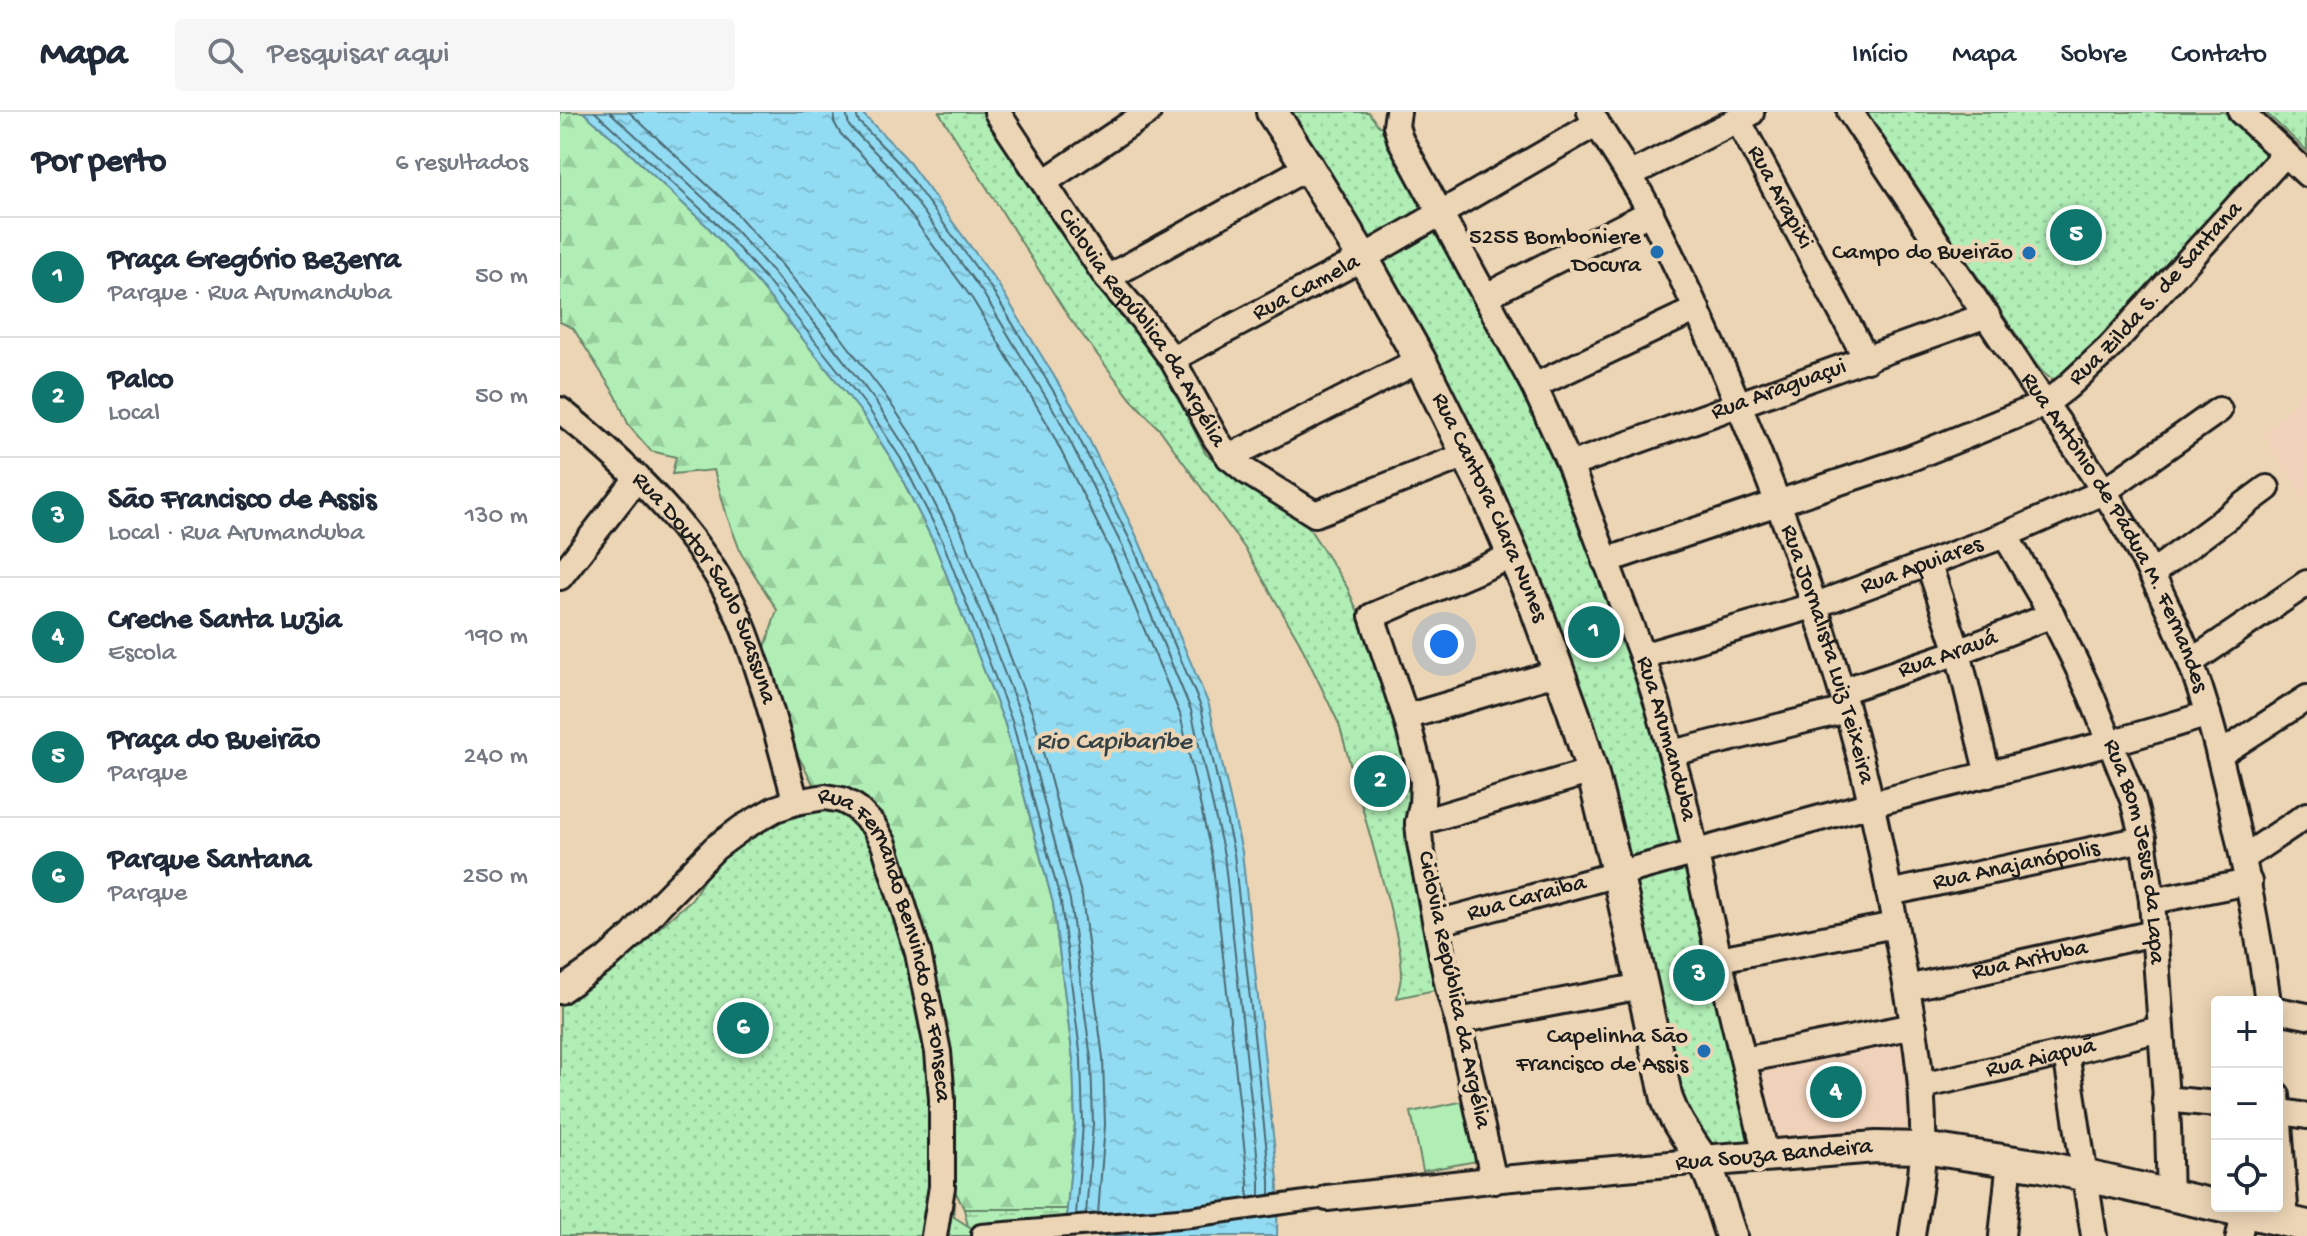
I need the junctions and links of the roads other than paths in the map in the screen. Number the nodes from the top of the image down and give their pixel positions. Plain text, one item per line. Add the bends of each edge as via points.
1 (997, 112) edge
2 (1148, 112) edge
3 (1272, 112) edge
4 (1398, 112) edge
5 (1850, 112) edge
6 (2241, 112) edge
7 (1745, 116) edge
8 (1594, 118) edge
9 (2285, 154) junction
10 (1308, 167) junction
11 (2307, 174) edge
12 (1629, 175) junction
13 (1044, 182) junction
14 (1651, 212) junction
15 (1441, 214) junction
16 (1363, 258) junction
17 (1107, 278) junction
18 (1486, 296) junction
19 (1697, 309) junction
20 (1987, 315) junction
21 (1172, 359) junction
22 (1420, 360) junction
23 (1867, 360) junction
24 (1534, 386) junction
25 (2045, 404) junction
26 (1740, 405) junction
27 (560, 410) edge
28 (2219, 410) dead end
29 (1466, 455) junction
30 (1229, 457) junction
31 (1570, 465) junction
32 (638, 477) junction
33 (2267, 488) dead end
34 (2103, 492) junction
35 (1778, 504) junction
36 (2005, 535) junction
37 (1514, 555) junction
38 (1605, 561) junction
39 (1929, 565) junction
40 (2151, 574) junction
41 (560, 577) edge
42 (2307, 583) edge
43 (1813, 606) junction
44 (2052, 615) junction
45 (1958, 652) junction
46 (1642, 656) junction
47 (2191, 662) junction
48 (1559, 672) junction
49 (2307, 698) edge
50 (1844, 701) junction
51 (2208, 714) junction
52 (1406, 717) junction
53 (2111, 744) junction
54 (1672, 753) junction
55 (2219, 755) junction
56 (1592, 771) junction
57 (1988, 775) junction
58 (796, 802) junction
59 (1870, 804) junction
60 (2307, 815) edge
61 (1418, 823) junction
62 (2143, 839) junction
63 (1696, 854) junction
64 (2243, 858) junction
65 (1618, 876) junction
66 (2249, 882) junction
67 (1889, 893) junction
68 (2152, 901) junction
69 (1436, 923) junction
70 (1895, 925) junction
71 (2154, 933) junction
72 (1719, 959) junction
73 (1642, 986) junction
74 (1907, 988) junction
75 (560, 991) edge
76 (2267, 996) edge
77 (2283, 1011) edge
78 (2307, 1016) edge
79 (1458, 1021) junction
80 (1914, 1026) junction
81 (2160, 1029) junction
82 (2066, 1053) junction
83 (1744, 1060) junction
84 (1922, 1086) junction
85 (2165, 1099) junction
86 (2211, 1103) edge
87 (2283, 1108) edge
88 (2307, 1116) edge
89 (2283, 1137) edge
90 (1923, 1148) junction
91 (1766, 1155) junction
92 (2010, 1160) junction
93 (1703, 1161) junction
94 (2085, 1177) junction
95 (1494, 1181) junction
96 (2170, 1196) junction
97 (1327, 1198) joint
98 (2297, 1223) edge
99 (2241, 1224) edge
100 (981, 1234) dead end
101 (934, 1236) edge
102 (1731, 1236) edge
103 (1912, 1236) edge
104 (2002, 1236) edge
105 (2094, 1236) edge

1 - 13 street, Ciclovia República da Argélia
2 - 13 street
3 - 10 street, Rua Cantora Clara Nunes
4 - 15 street, Rua Arumanduba via 1400,139
5 - 20 street, Rua Antônio de Pádua M. Fernandes
6 - 9 street
7 - 12 street
7 - 23 street, Rua Arapixi
8 - 12 street, Rua Jornalista Luiz Teixeira
8 - 15 street, Rua Camela
9 - 11 street
9 - 25 street, Rua Zilda S. de Santana via 2109,348
10 - 16 street, Rua Cantora Clara Nunes
10 - 17 street
12 - 14 street, Rua Jornalista Luiz Teixeira
13 - 17 street, Ciclovia República da Argélia
14 - 18 street
14 - 19 street, Rua Jornalista Luiz Teixeira
15 - 16 street, Rua Camela
15 - 18 street, Rua Arumanduba
16 - 21 street, Rua Camela
16 - 22 street, Rua Cantora Clara Nunes
17 - 21 street, Ciclovia República da Argélia
18 - 24 street, Rua Arumanduba
19 - 24 street
19 - 26 street, Rua Jornalista Luiz Teixeira
20 - 23 street, Rua Araguaçui
20 - 25 street, Rua Antônio de Pádua M. Fernandes
21 - 30 street, Ciclovia República da Argélia
22 - 29 street, Rua Cantora Clara Nunes
22 - 30 street
23 - 26 street, Rua Araguaçui
24 - 31 street, Rua Arumanduba
25 - 34 street, Rua Antônio de Pádua M. Fernandes
25 - 35 street, Rua Zilda S. de Santana
26 - 31 street, Rua Araguaçui
26 - 35 street, Rua Jornalista Luiz Teixeira
27 - 32 street, Rua Doutor Saulo Suassuna
28 - 34 street, Rua Apuiares
29 - 30 street, Ciclovia República da Argélia via 1315,514
29 - 37 street, Rua Cantora Clara Nunes
31 - 38 street, Rua Arumanduba
32 - 41 street
32 - 58 street, Rua Doutor Saulo Suassuna via 691,538 745,631
33 - 40 street
34 - 36 street, Rua Apuiares
34 - 40 street, Rua Antônio de Pádua M. Fernandes
35 - 38 street, Rua Zilda S. de Santana
35 - 43 street, Rua Jornalista Luiz Teixeira
36 - 39 street, Rua Apuiares
36 - 44 street, Rua Bom Jesus da Lapa
37 - 48 street, Rua Cantora Clara Nunes
37 - 52 street, Ciclovia República da Argélia via 1372,616
38 - 46 street, Rua Arumanduba
39 - 43 street, Rua Apuiares
39 - 45 street
40 - 47 street, Rua Antônio de Pádua M. Fernandes
42 - 47 street
43 - 46 street, Rua Apuiares
43 - 50 street, Rua Jornalista Luiz Teixeira
44 - 45 street, Rua Arauá
44 - 53 street, Rua Bom Jesus da Lapa
45 - 50 street, Rua Arauá
45 - 57 street
46 - 54 street, Rua Arumanduba
47 - 51 street, Rua Antônio de Pádua M. Fernandes
48 - 52 street
48 - 56 street, Rua Cantora Clara Nunes
49 - 55 street
50 - 54 street, Rua Arauá
50 - 59 street, Rua Jornalista Luiz Teixeira
51 - 53 street, Rua Caraiba
51 - 55 street, Rua Antônio de Pádua M. Fernandes
52 - 61 street, Ciclovia República da Argélia via 1423,781
53 - 57 street, Rua Caraiba
53 - 62 street, Rua Bom Jesus da Lapa
54 - 63 street, Rua Arumanduba
55 - 64 street, Rua Antônio de Pádua M. Fernandes
56 - 61 street
56 - 65 street, Rua Cantora Clara Nunes
57 - 59 street, Rua Caraiba
58 - 75 street, Rua Fernando Benvindo da Fonseca via 775,809 715,848 633,935
58 - 101 street, Rua Fernando Benvindo da Fonseca via 842,800 873,825 884,844 918,953 938,1052 942,1187
59 - 63 street, Rua Caraiba
59 - 67 street, Rua Jornalista Luiz Teixeira
60 - 64 street
61 - 69 street, Ciclovia República da Argélia
62 - 67 street, Rua Anajanópolis
62 - 68 street, Rua Bom Jesus da Lapa
63 - 65 street, Rua Caraiba
63 - 72 street, Rua Arumanduba
64 - 66 street, Rua Antônio de Pádua M. Fernandes
65 - 69 street, Rua Caraiba
65 - 73 street, Rua Cantora Clara Nunes
66 - 68 street
66 - 76 street, Rua Antônio de Pádua M. Fernandes
67 - 70 street, Rua Jornalista Luiz Teixeira
68 - 71 street, Rua Bom Jesus da Lapa
69 - 79 street, Ciclovia República da Argélia
70 - 72 street
70 - 74 street, Rua Jornalista Luiz Teixeira
71 - 74 street, Rua Arituba
71 - 81 street, Rua Bom Jesus da Lapa
72 - 83 street, Rua Arumanduba
73 - 79 street
73 - 93 street, Rua Cantora Clara Nunes via 1672,1112
74 - 80 street, Rua Jornalista Luiz Teixeira
77 - 78 street
79 - 95 street, Ciclovia República da Argélia
80 - 83 street
80 - 84 street, Rua Jornalista Luiz Teixeira
81 - 82 street, Rua Aiapuã
81 - 85 street, Rua Bom Jesus da Lapa
82 - 84 street, Rua Aiapuã
82 - 94 street
83 - 91 street, Rua Arumanduba
84 - 90 street, Rua Jornalista Luiz Teixeira
85 - 86 street
85 - 96 street, Rua Bom Jesus da Lapa
87 - 88 street
89 - 98 street
90 - 91 street, Rua Souza Bandeira
90 - 92 street, Rua Souza Bandeira
90 - 103 street, Rua Jornalista Luiz Teixeira
91 - 93 street, Rua Souza Bandeira
92 - 94 street, Rua Souza Bandeira
92 - 104 street
93 - 95 street, Rua Souza Bandeira
93 - 102 street, Rua Cantora Clara Nunes
94 - 96 street, Rua Souza Bandeira
94 - 105 street
95 - 97 street, Rua Souza Bandeira
96 - 99 street, Rua Souza Bandeira
97 - 100 street via 1191,1217
98 - 99 street, Rua Souza Bandeira

